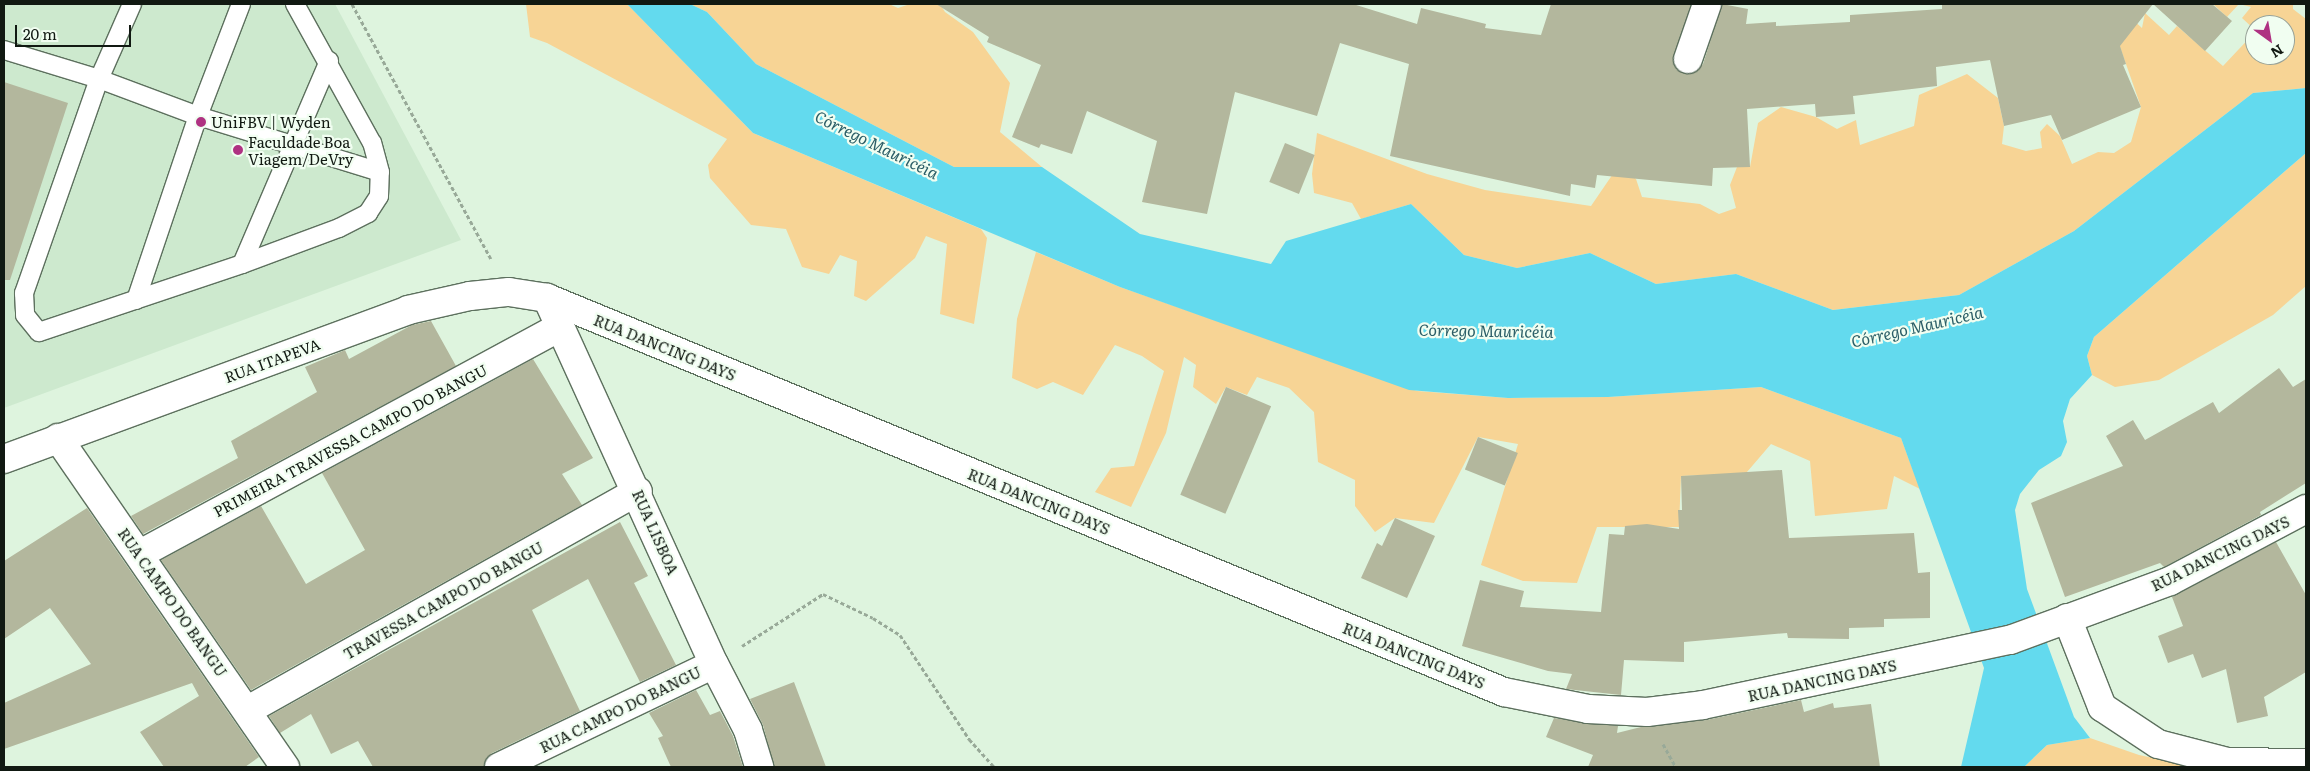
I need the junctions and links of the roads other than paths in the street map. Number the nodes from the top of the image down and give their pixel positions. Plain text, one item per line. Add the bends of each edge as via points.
1 (132, 4) edge
2 (241, 4) edge
3 (295, 4) edge
4 (1707, 4) edge
5 (4, 50) edge
6 (1688, 59) dead end
7 (329, 61) junction
8 (98, 79) junction
9 (198, 116) junction
10 (293, 144) junction
11 (380, 172) junction
12 (242, 264) junction
13 (547, 298) junction
14 (136, 300) junction
15 (560, 327) junction
16 (58, 438) junction
17 (4, 459) edge
18 (638, 491) junction
19 (2306, 510) edge
20 (140, 554) junction
21 (2057, 622) junction
22 (714, 664) junction
23 (248, 710) junction
24 (2306, 763) edge
25 (285, 767) edge
26 (499, 767) edge
27 (759, 767) edge

1 - 8 lane
2 - 9 lane
3 - 7 lane
4 - 6 street
5 - 8 lane
7 - 10 lane
7 - 11 lane via 372,143
8 - 9 lane
8 - 14 lane via 24,293 25,316 39,332
9 - 10 lane
9 - 14 lane
10 - 11 lane
10 - 12 lane
11 - 12 lane via 380,196 368,213 339,228
12 - 14 lane
13 - 15 street, RUA LISBOA
13 - 16 street, RUA ITAPEVA via 509,292 470,296 408,310
13 - 21 street, RUA DANCING DAYS via 1504,692 1588,709 1647,712 1703,705 2010,640
15 - 18 street, RUA LISBOA
15 - 20 street, PRIMEIRA TRAVESSA CAMPO DO BANGU
16 - 17 street, RUA ITAPEVA
16 - 20 street, RUA CAMPO DO BANGU
18 - 22 street, RUA LISBOA
18 - 23 street, TRAVESSA CAMPO DO BANGU
19 - 21 street, RUA DANCING DAYS via 2170,581
20 - 23 street, RUA CAMPO DO BANGU
21 - 24 street via 2102,707 2158,744 2227,762
22 - 26 street, RUA CAMPO DO BANGU
22 - 27 street, RUA LISBOA via 748,730
23 - 25 street, RUA CAMPO DO BANGU

